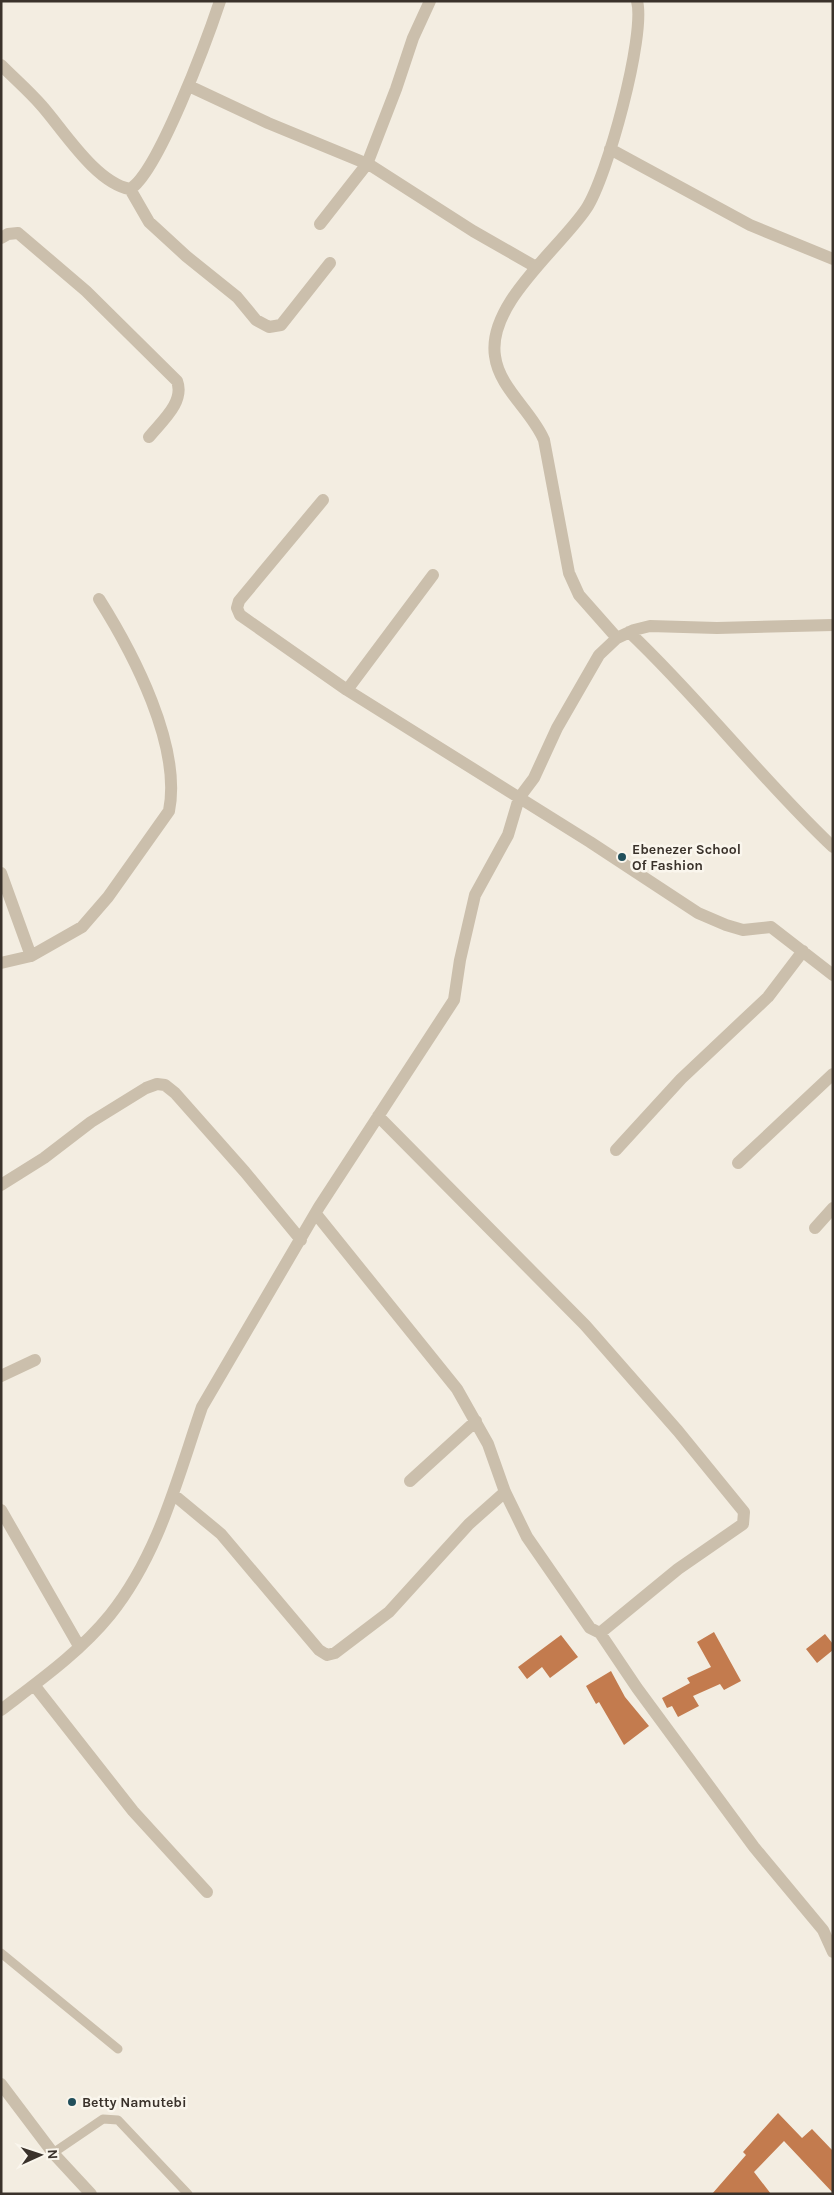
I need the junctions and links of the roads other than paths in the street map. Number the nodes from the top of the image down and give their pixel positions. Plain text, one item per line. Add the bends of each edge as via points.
1 (220, 1) edge
2 (430, 1) edge
3 (637, 1) edge
4 (1, 65) edge
5 (189, 86) junction
6 (610, 149) junction
7 (367, 164) junction
8 (130, 190) junction
9 (320, 224) dead end
10 (1, 238) edge
11 (833, 259) edge
12 (330, 263) dead end
13 (536, 267) junction
14 (149, 437) dead end
15 (323, 500) dead end
16 (433, 575) dead end
17 (99, 599) dead end
18 (833, 625) edge
19 (629, 632) junction
20 (617, 638) junction
21 (347, 690) junction
22 (519, 798) junction
23 (833, 847) edge
24 (1, 873) edge
25 (803, 951) junction
26 (31, 956) junction
27 (1, 963) edge
28 (833, 974) edge
29 (833, 1074) edge
30 (378, 1116) junction
31 (616, 1150) dead end
32 (738, 1163) dead end
33 (1, 1185) edge
34 (833, 1208) edge
35 (316, 1214) junction
36 (815, 1228) dead end
37 (301, 1240) junction
38 (36, 1360) dead end
39 (1, 1376) edge
40 (476, 1421) junction
41 (410, 1481) dead end
42 (505, 1492) junction
43 (174, 1495) junction
44 (1, 1510) edge
45 (600, 1633) junction
46 (79, 1646) junction
47 (34, 1685) junction
48 (1, 1710) edge
49 (207, 1892) dead end
50 (833, 1952) edge
51 (1, 1953) edge
52 (118, 2049) dead end
53 (1, 2084) edge
54 (53, 2153) junction
55 (91, 2194) edge
56 (188, 2194) edge

1 - 5 street
2 - 7 street via 413,38
3 - 6 street via 640,22 636,50
4 - 8 street via 41,105 92,165 122,188
5 - 7 street
5 - 8 street via 138,185
6 - 11 street via 750,225
6 - 13 street via 603,175 588,207
7 - 9 street
7 - 13 street via 473,232
8 - 12 street via 149,222 236,297 256,320 269,326 281,325
10 - 14 street via 18,233 86,291 177,381 181,390 177,402
13 - 20 street via 506,308 494,343 495,356 506,385 537,424 544,440 569,573 579,594
15 - 21 street via 239,601 237,608 240,616
16 - 21 street
17 - 26 street via 123,638 154,710 171,780 171,804 108,897 82,926
18 - 19 street via 650,626
19 - 20 street
19 - 23 street via 669,670 769,783
20 - 22 street via 599,655 585,677 534,778
21 - 22 street
22 - 25 street via 698,913 743,930 771,926
22 - 30 street via 508,834 474,895 454,1000
24 - 26 street
25 - 28 street
25 - 31 street via 768,997 680,1079
26 - 27 street
29 - 32 street
30 - 35 street
30 - 45 street via 585,1325 744,1512 742,1524 678,1569
33 - 37 street via 146,1088 165,1085 245,1172
34 - 36 street
35 - 37 street
35 - 40 street via 457,1390
37 - 43 street via 202,1407
38 - 39 street
40 - 41 street
40 - 42 street
42 - 43 street via 469,1524 389,1612 335,1653 327,1655 319,1650 221,1534
42 - 45 street via 526,1537 590,1628
43 - 46 street via 158,1538 136,1578 110,1616
44 - 46 street
45 - 50 street via 754,1847 823,1930
46 - 47 street
47 - 48 street
47 - 49 street via 133,1811
51 - 52 lane
53 - 54 street
54 - 55 street
54 - 56 lane via 103,2119 118,2120

